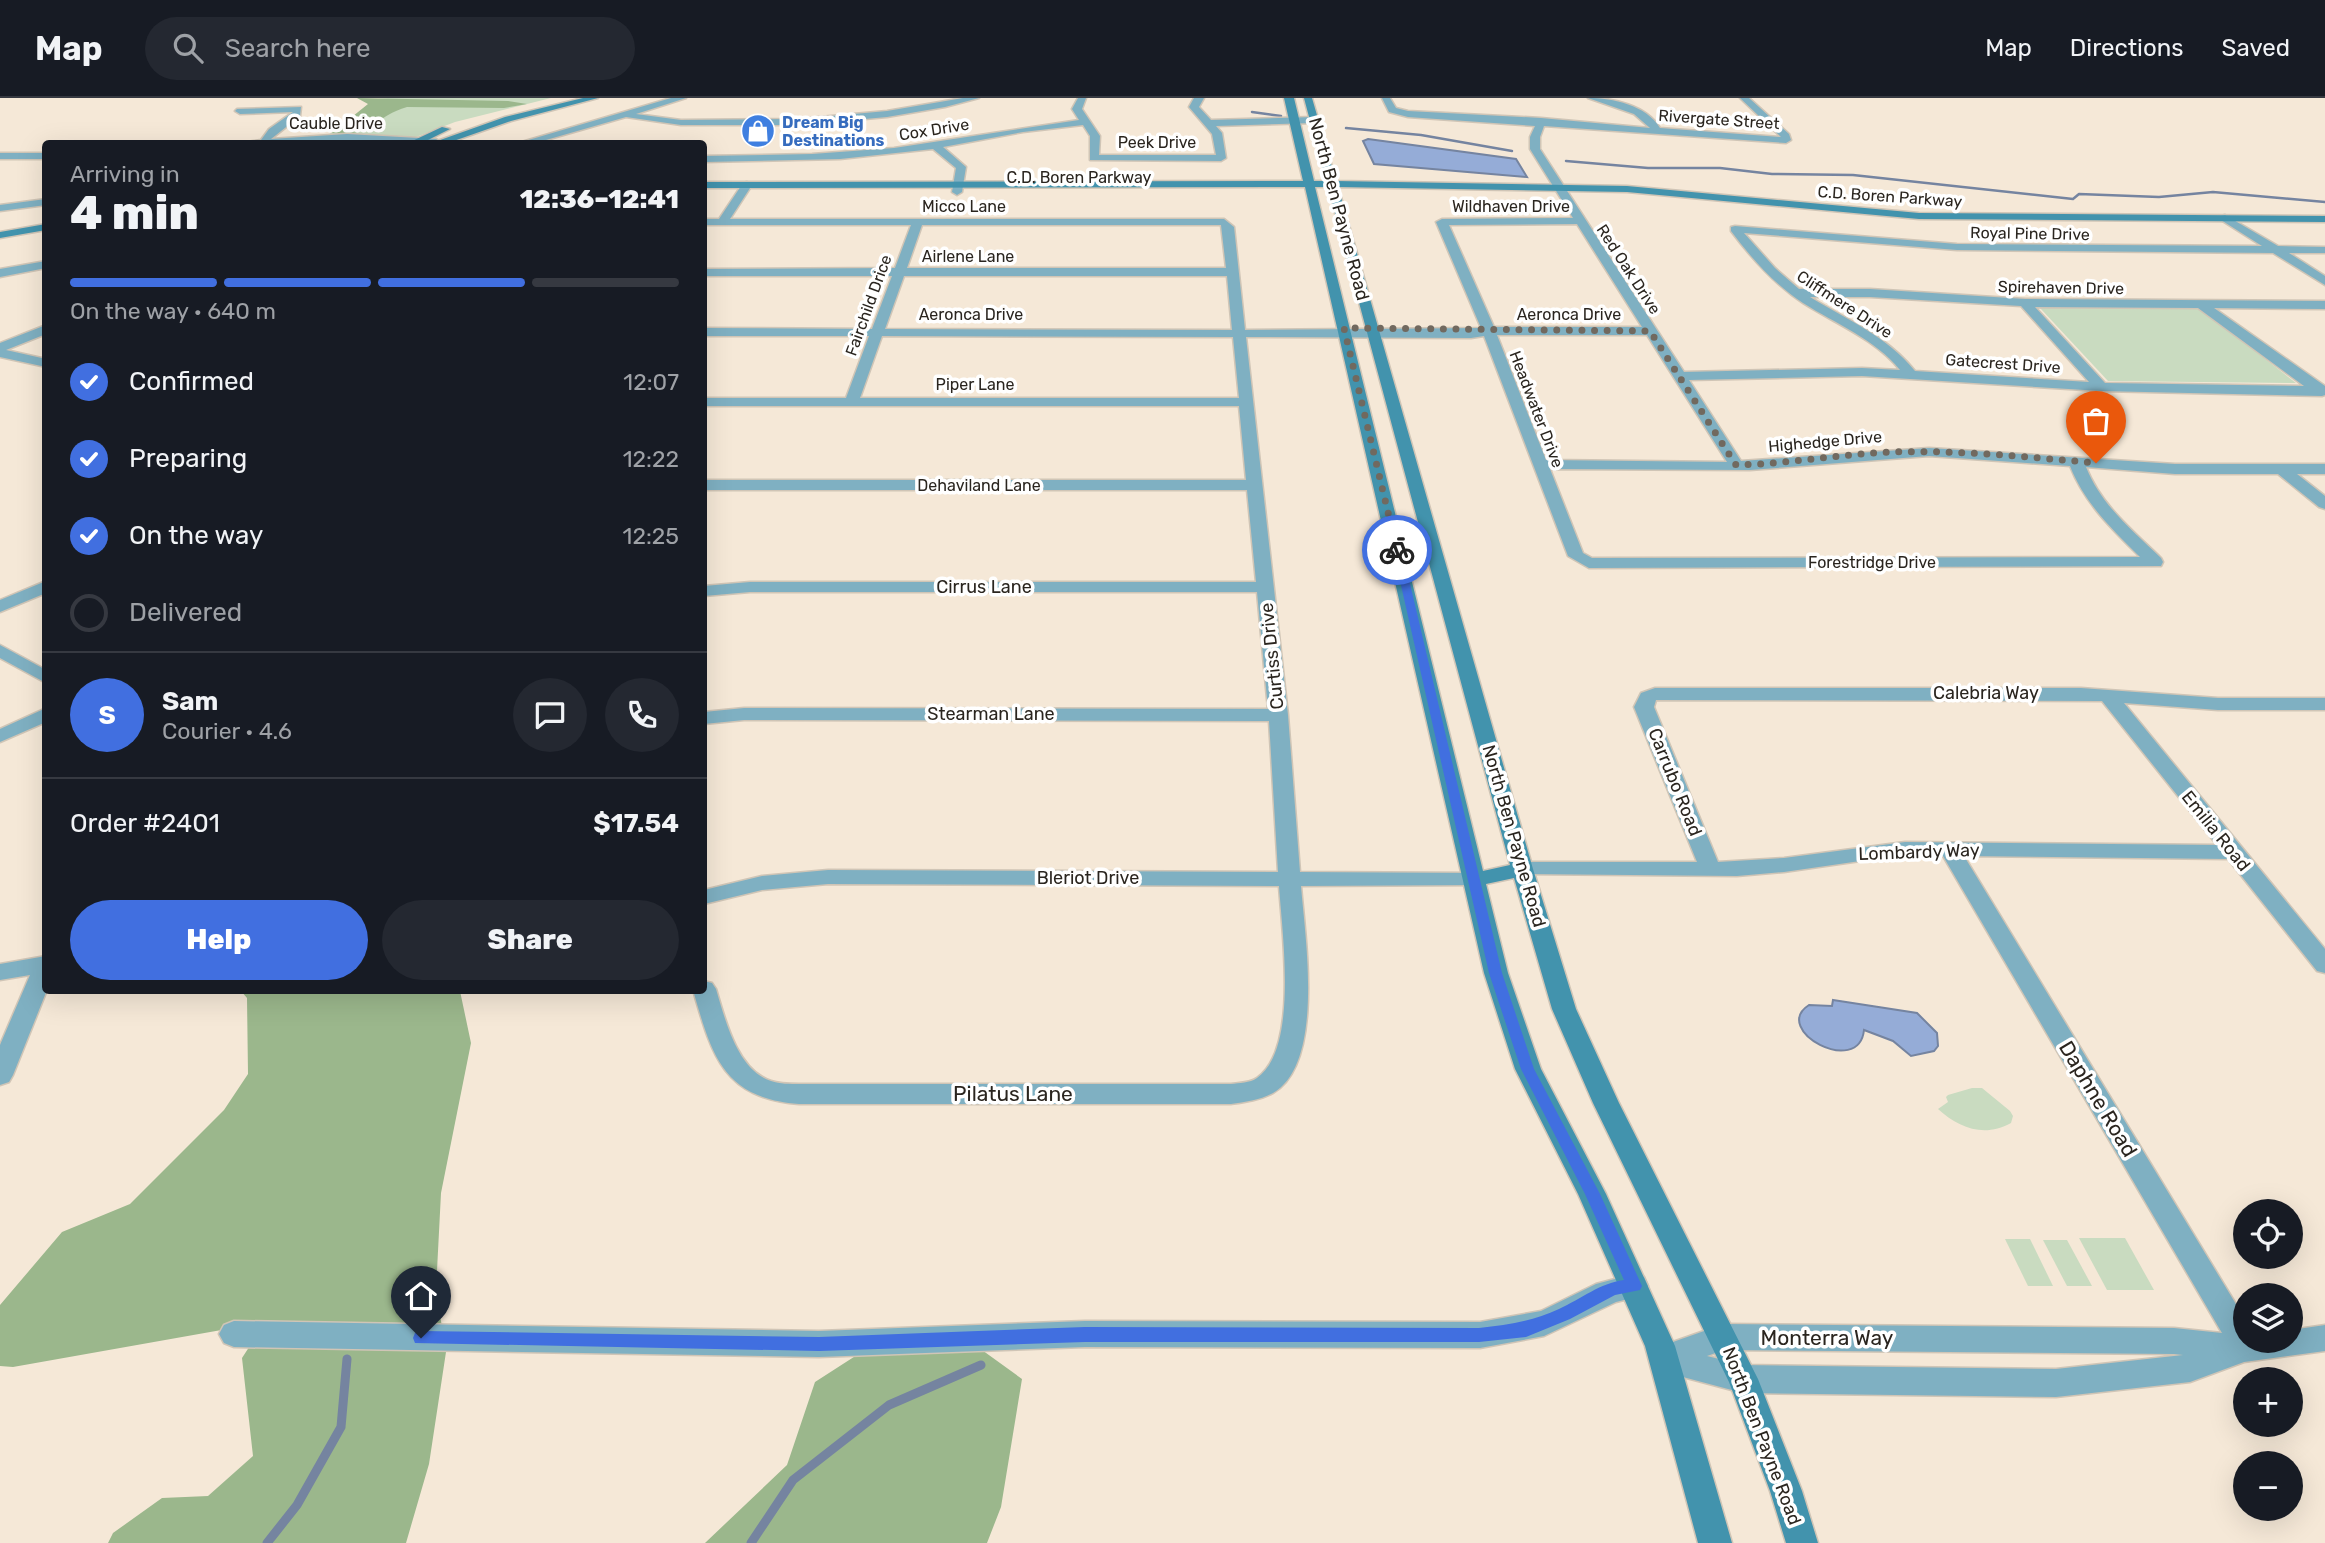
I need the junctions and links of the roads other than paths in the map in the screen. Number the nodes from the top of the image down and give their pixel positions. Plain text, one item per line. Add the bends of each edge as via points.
1 (594, 98) edge
2 (681, 98) edge
3 (975, 98) edge
4 (1082, 98) edge
5 (1199, 98) edge
6 (1289, 98) edge
7 (1308, 98) edge
8 (1386, 98) edge
9 (1592, 98) edge
10 (1744, 98) edge
11 (563, 101) edge
12 (240, 111) dead end
13 (626, 114) junction
14 (1305, 120) junction
15 (1541, 121) junction
16 (1084, 122) junction
17 (1210, 123) junction
18 (1656, 131) junction
19 (266, 140) edge
20 (419, 140) edge
21 (444, 140) edge
22 (534, 140) edge
23 (935, 146) junction
24 (42, 156) edge
25 (3, 158) edge
26 (707, 159) edge
27 (707, 185) edge
28 (958, 188) junction
29 (1332, 188) junction
30 (1558, 188) junction
31 (751, 189) junction
32 (1310, 189) junction
33 (707, 192) edge
34 (42, 202) edge
35 (0, 208) edge
36 (2225, 218) junction
37 (2325, 219) edge
38 (1580, 221) junction
39 (707, 222) edge
40 (722, 222) junction
41 (735, 222) junction
42 (918, 222) junction
43 (1224, 222) joint
44 (1441, 222) joint
45 (42, 228) edge
46 (1735, 229) joint
47 (0, 234) edge
48 (42, 236) edge
49 (0, 242) edge
50 (2274, 249) junction
51 (2325, 250) edge
52 (42, 265) edge
53 (707, 272) edge
54 (899, 272) junction
55 (1233, 272) junction
56 (0, 273) edge
57 (2325, 281) edge
58 (1796, 293) junction
59 (2025, 303) junction
60 (2202, 305) junction
61 (2325, 305) edge
62 (42, 331) edge
63 (1238, 331) junction
64 (1345, 331) junction
65 (1373, 331) junction
66 (1489, 331) junction
67 (1650, 331) junction
68 (707, 332) edge
69 (877, 332) junction
70 (0, 348) edge
71 (0, 353) edge
72 (42, 362) edge
73 (1910, 374) junction
74 (1679, 376) junction
75 (2101, 387) junction
76 (2323, 391) edge
77 (852, 401) junction
78 (707, 402) edge
79 (1247, 402) junction
80 (2076, 461) junction
81 (1539, 464) junction
82 (1736, 465) junction
83 (2282, 469) junction
84 (2325, 469) edge
85 (707, 485) edge
86 (1254, 485) junction
87 (2325, 504) edge
88 (1589, 563) joint
89 (1265, 587) junction
90 (42, 588) edge
91 (707, 591) edge
92 (0, 607) edge
93 (0, 650) edge
94 (42, 676) edge
95 (2108, 696) junction
96 (1648, 697) joint
97 (2325, 704) edge
98 (1278, 715) junction
99 (42, 717) edge
100 (707, 718) edge
101 (0, 736) edge
102 (1950, 849) junction
103 (2233, 852) junction
104 (1710, 868) junction
105 (1522, 869) junction
106 (1290, 878) junction
107 (1474, 880) junction
108 (707, 896) edge
109 (42, 965) edge
110 (2325, 965) edge
111 (0, 972) edge
112 (42, 974) edge
113 (706, 994) edge
114 (0, 1075) edge
115 (1266, 1085) joint
116 (1634, 1286) junction
117 (2233, 1325) edge
118 (234, 1335) dead end
119 (1724, 1338) junction
120 (2325, 1338) edge
121 (2303, 1341) edge
122 (2233, 1347) edge
123 (2235, 1353) edge
124 (1664, 1359) junction
125 (1743, 1379) junction
126 (1715, 1543) edge
127 (1802, 1543) edge

1 - 11 street
2 - 13 street
3 - 13 street via 897,114 816,122 681,123
4 - 16 street via 1077,109
5 - 17 street via 1195,110
6 - 14 street, North Ben Payne Road
7 - 14 street, North Ben Payne Road
8 - 15 street, Rivergate Street via 1398,113
9 - 18 street via 1635,112
10 - 18 street, Rivergate Street via 1786,140
11 - 20 street via 463,124
11 - 21 street
12 - 19 street via 298,109
13 - 22 street
14 - 17 street
14 - 29 street, North Ben Payne Road
14 - 32 street, North Ben Payne Road
15 - 18 street, Rivergate Street
15 - 30 street, Red Oak Drive via 1535,149
16 - 17 street, Peek Drive via 1095,136 1094,158 1221,158 1218,136
16 - 23 street, Cox Drive
23 - 26 street, Cox Drive via 824,157
23 - 28 street via 961,167
24 - 25 street
27 - 31 street, C.D. Boren Parkway
28 - 31 street, C.D. Boren Parkway
28 - 32 street, C.D. Boren Parkway
29 - 30 street, C.D. Boren Parkway via 1440,192 1454,188
29 - 32 street, C.D. Boren Parkway
29 - 65 street, North Ben Payne Road
30 - 36 street, C.D. Boren Parkway via 1674,193 1919,216
30 - 38 street, Red Oak Drive
31 - 33 street, C.D. Boren Parkway
31 - 40 street
31 - 41 street
32 - 64 street, North Ben Payne Road
34 - 35 street
36 - 37 street, C.D. Boren Parkway
36 - 50 street
38 - 44 street, Wildhaven Drive
38 - 67 street, Red Oak Drive
39 - 40 street, Micco Lane
40 - 41 street, Micco Lane
41 - 42 street, Micco Lane
42 - 43 street, Micco Lane
42 - 54 street, Fairchild Drice
43 - 55 street, Curtiss Drive
44 - 66 street, Headwater Drive
45 - 47 street
46 - 50 street, Royal Pine Drive via 1956,247
46 - 58 street, Cliffmere Drive via 1771,272
48 - 49 street
50 - 51 street, Royal Pine Drive
50 - 57 street
52 - 56 street
53 - 54 street, Airlene Lane
54 - 55 street, Airlene Lane
54 - 69 street, Fairchild Drice
55 - 63 street, Curtiss Drive
58 - 59 street, Spirehaven Drive
58 - 73 street, Cliffmere Drive via 1886,348
59 - 60 street, Spirehaven Drive
59 - 75 street
60 - 61 street, Spirehaven Drive
60 - 76 street
62 - 70 street
63 - 64 street, Aeronca Drive
63 - 69 street, Aeronca Drive
63 - 79 street, Curtiss Drive
64 - 65 street, Aeronca Drive
64 - 107 street, North Ben Payne Road
65 - 66 street, Aeronca Drive
65 - 105 street, North Ben Payne Road
66 - 67 street, Aeronca Drive
66 - 81 street, Headwater Drive
67 - 74 street, Red Oak Drive
68 - 69 street, Aeronca Drive
69 - 77 street, Fairchild Drice
71 - 72 street
73 - 74 street, Gatecrest Drive
73 - 75 street, Gatecrest Drive
74 - 82 street, Red Oak Drive
75 - 76 street, Gatecrest Drive
77 - 78 street, Piper Lane
77 - 79 street, Piper Lane
79 - 86 street, Curtiss Drive
80 - 82 street, Highedge Drive via 1889,452
80 - 83 street, Highedge Drive via 2175,469
80 - 88 street, Forestridge Drive via 2087,490 2155,562
81 - 82 street, Highedge Drive
81 - 88 street, Headwater Drive via 1576,556
83 - 84 street, Highedge Drive
83 - 87 street
85 - 86 street, Dehaviland Lane
86 - 89 street, Curtiss Drive
89 - 91 street, Cirrus Lane
89 - 98 street, Curtiss Drive
90 - 92 street
93 - 94 street
95 - 96 street, Calebria Way via 1667,692
95 - 97 street, Calebria Way via 2248,705
95 - 103 street, Emilia Road
96 - 104 street, Carrubo Road via 1644,707
98 - 100 street, Stearman Lane via 744,714
98 - 106 street, Curtiss Drive
99 - 101 street
102 - 103 street, Lombardy Way
102 - 104 street, Lombardy Way via 1885,849 1771,866
102 - 117 street, Daphne Road
103 - 110 street, Emilia Road
104 - 105 street, Lombardy Way
105 - 107 street
105 - 119 street, North Ben Payne Road via 1564,1009 1582,1052
106 - 107 street, Bleriot Drive
106 - 108 street, Bleriot Drive via 828,877 762,883
106 - 115 street, Curtiss Drive via 1298,1001 1287,1056
107 - 116 street, North Ben Payne Road via 1496,973 1528,1069
109 - 111 street
112 - 114 street
113 - 115 street, Pilatus Lane via 731,1059 759,1088 799,1094 1231,1094
116 - 118 street via 1613,1288 1526,1329 1479,1335 1085,1335 819,1344
116 - 124 street, North Ben Payne Road
119 - 122 street, Monterra Way via 2174,1341
119 - 124 street, Monterra Way
119 - 125 street, North Ben Payne Road
120 - 121 street, Monterra Way
123 - 125 street, Monterra Way via 2190,1368 2056,1383
124 - 125 street, Monterra Way
124 - 126 street, North Ben Payne Road
125 - 127 street, North Ben Payne Road

